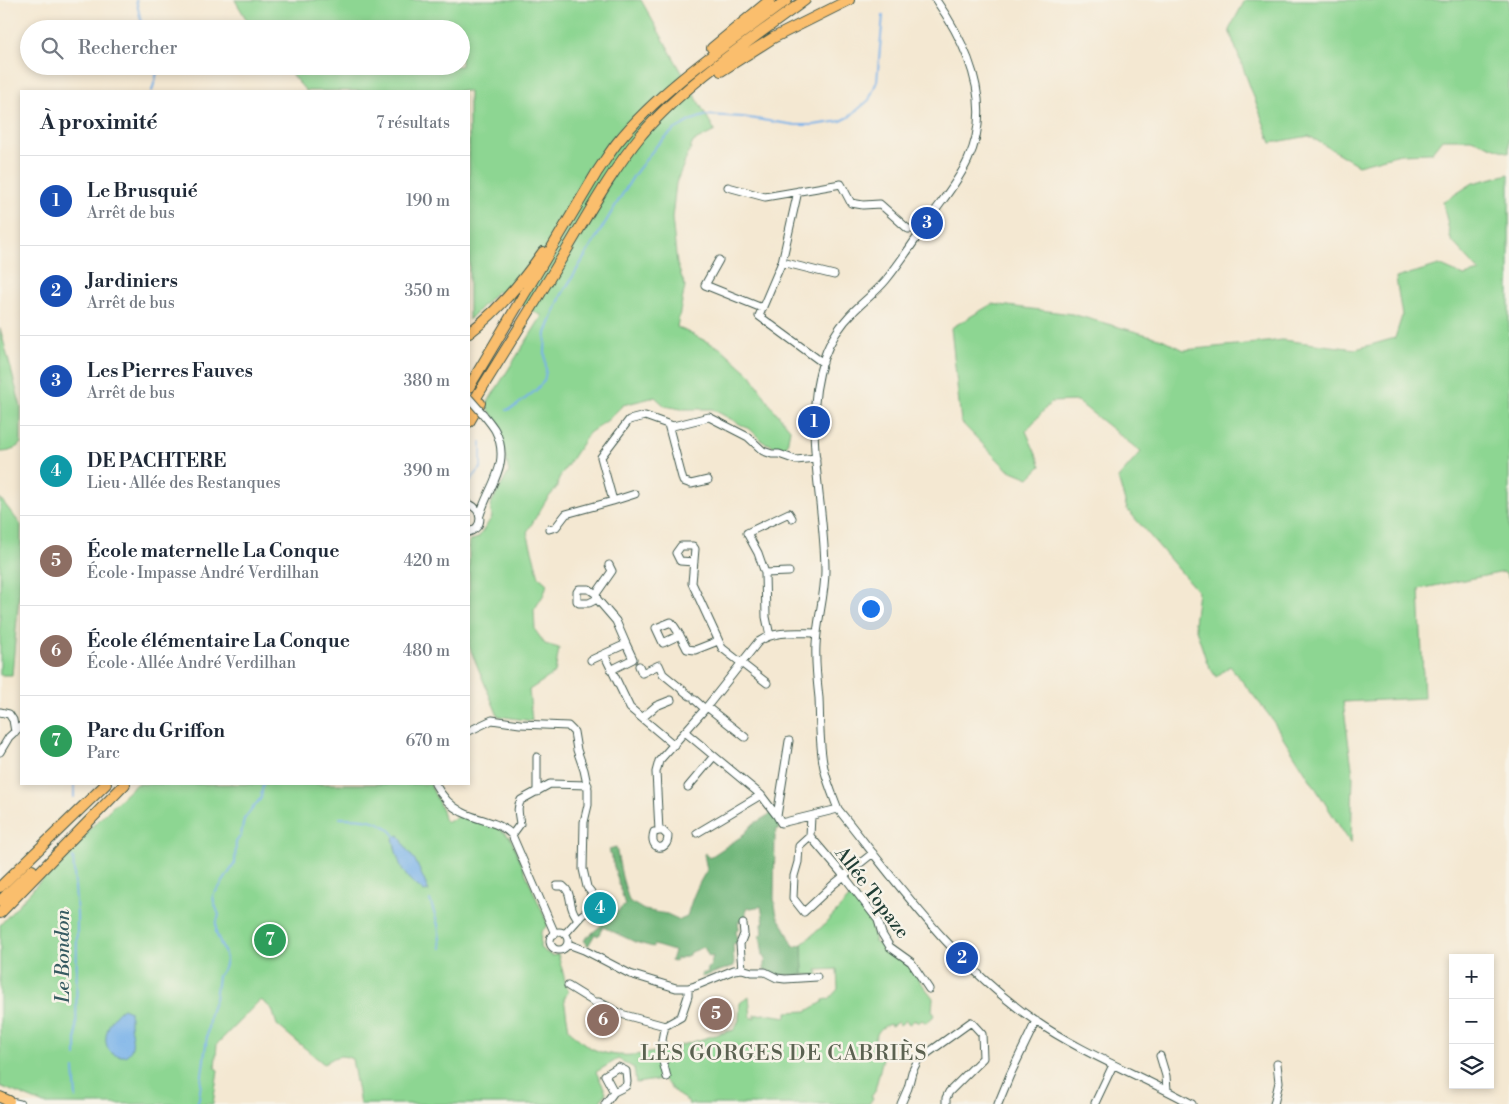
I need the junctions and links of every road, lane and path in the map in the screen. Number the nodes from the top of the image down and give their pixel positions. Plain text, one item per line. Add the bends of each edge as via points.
1 (770, 0) edge
2 (787, 0) edge
3 (805, 0) edge
4 (849, 0) edge
5 (936, 0) edge
6 (943, 0) edge
7 (950, 21) junction
8 (653, 106) junction
9 (642, 135) junction
10 (728, 187) dead end
11 (798, 191) junction
12 (582, 198) junction
13 (908, 229) junction
14 (920, 233) junction
15 (914, 241) junction
16 (719, 260) dead end
17 (782, 262) junction
18 (834, 275) dead end
19 (762, 308) junction
20 (470, 331) edge
21 (515, 336) junction
22 (822, 363) junction
23 (470, 385) edge
24 (470, 399) edge
25 (470, 407) edge
26 (470, 420) edge
27 (668, 424) junction
28 (816, 458) junction
29 (708, 480) dead end
30 (489, 491) junction
31 (636, 494) dead end
32 (613, 501) junction
33 (470, 504) edge
34 (470, 505) edge
35 (480, 515) junction
36 (792, 518) dead end
37 (549, 529) dead end
38 (470, 532) edge
39 (694, 562) dead end
40 (609, 566) dead end
41 (788, 572) dead end
42 (765, 574) junction
43 (817, 633) junction
44 (680, 635) dead end
45 (770, 636) junction
46 (718, 641) junction
47 (626, 644) junction
48 (604, 654) junction
49 (591, 660) dead end
50 (637, 662) junction
51 (741, 663) junction
52 (611, 670) junction
53 (767, 683) dead end
54 (671, 700) dead end
55 (706, 708) junction
56 (0, 712) edge
57 (642, 718) junction
58 (20, 727) edge
59 (470, 731) edge
60 (15, 732) junction
61 (685, 732) junction
62 (745, 737) dead end
63 (789, 741) dead end
64 (674, 745) junction
65 (0, 752) edge
66 (714, 756) junction
67 (537, 757) dead end
68 (105, 785) edge
69 (123, 785) edge
70 (123, 785) edge
71 (436, 785) edge
72 (588, 785) junction
73 (688, 787) dead end
74 (537, 792) junction
75 (762, 795) junction
76 (838, 809) junction
77 (80, 810) junction
78 (812, 816) junction
79 (779, 819) junction
80 (660, 831) dead end
81 (697, 833) dead end
82 (512, 835) junction
83 (810, 836) junction
84 (873, 853) junction
85 (844, 876) junction
86 (0, 880) edge
87 (557, 886) dead end
88 (0, 887) edge
89 (0, 901) edge
90 (0, 912) edge
91 (578, 919) junction
92 (743, 924) dead end
93 (555, 934) junction
94 (565, 934) junction
95 (568, 944) junction
96 (742, 969) junction
97 (817, 977) dead end
98 (568, 986) dead end
99 (688, 988) junction
100 (929, 989) dead end
101 (1036, 1021) junction
102 (665, 1026) junction
103 (1160, 1056) dead end
104 (1113, 1064) junction
105 (1277, 1064) dead end
106 (667, 1077) dead end
107 (1168, 1090) junction
108 (614, 1092) dead end
109 (6, 1100) edge
110 (1095, 1103) dead end
111 (20, 1104) edge
112 (605, 1104) edge
113 (901, 1104) edge
114 (946, 1104) edge
115 (998, 1104) edge
116 (1192, 1104) edge
117 (1274, 1104) edge

1 - 8 highway via 697,61
2 - 8 highway via 700,65
3 - 9 highway via 696,82
4 - 9 highway via 795,26 709,78
5 - 7 street
6 - 7 street
7 - 14 street via 974,76 978,94 977,130 964,169
8 - 12 highway via 617,143
9 - 21 highway via 613,172
10 - 11 street via 766,197
11 - 13 street via 841,184 851,203 880,204
11 - 17 street
12 - 20 highway via 526,276 499,307
12 - 23 highway
13 - 14 street
13 - 15 street via 909,237
14 - 15 street
15 - 22 street via 886,279 846,320
16 - 19 street via 705,285
17 - 18 street
17 - 19 street
19 - 22 street via 760,316
21 - 25 highway
21 - 26 highway
22 - 28 street via 814,404
24 - 30 street, bridge via 495,430 501,448 500,469
27 - 28 street via 673,426 710,417 748,437 763,451 796,460
27 - 29 street via 682,481 691,484
27 - 32 street via 645,416 629,420 600,457
28 - 43 street via 825,572
30 - 33 street
30 - 35 street
31 - 32 street
32 - 37 street via 566,514 556,527
34 - 35 street
35 - 38 street via 477,528
36 - 42 street via 789,513 747,533
39 - 46 street via 692,583
40 - 47 street via 612,571 597,596 616,621
41 - 42 street
42 - 45 street
43 - 45 street
43 - 76 street via 816,663 824,766
44 - 46 street via 686,649 695,650
45 - 51 street via 758,642
46 - 51 street
47 - 48 street
47 - 50 street
48 - 49 street
48 - 52 street
50 - 52 street
50 - 55 street via 642,673 659,665 663,674
51 - 53 street
51 - 55 street
52 - 57 street via 630,708
54 - 57 street via 656,706
55 - 61 street
55 - 62 street
56 - 60 street via 9,714
57 - 64 street
58 - 60 street
59 - 72 street via 492,720 568,726 574,732
60 - 65 street
61 - 64 street
61 - 66 street
63 - 79 street
64 - 80 street via 659,761 656,772
66 - 73 street
66 - 75 street
67 - 74 street
68 - 77 highway
69 - 89 highway
70 - 90 highway
71 - 82 street via 456,809 499,825
72 - 74 street via 550,784
72 - 91 street via 583,869 591,902 589,910
74 - 82 street via 521,800 518,810 520,824
75 - 79 street
75 - 81 street
76 - 78 street
76 - 84 street
77 - 86 highway
77 - 88 highway
78 - 79 street
78 - 83 street
82 - 93 street
83 - 85 street, Allée Topaze
83 - 85 street via 799,846 794,876 793,898 804,912
84 - 85 street
84 - 101 street via 979,976
85 - 100 street, Allée Topaze via 878,920 890,947 910,962
87 - 91 street via 562,886 571,896 571,907
91 - 94 street
92 - 96 street via 740,944
93 - 94 street
93 - 95 street via 551,940 553,947 560,950
94 - 95 street
95 - 99 street via 630,974 676,988
96 - 97 street via 785,979
96 - 99 street
98 - 102 street via 621,1014
99 - 102 street via 681,1017
101 - 104 street
101 - 115 street
102 - 106 street via 661,1044
103 - 107 street
104 - 107 street
104 - 110 street
105 - 117 street
107 - 116 street
108 - 112 street
109 - 111 street
113 - 114 street via 918,1060 971,1022 982,1034 984,1058 949,1092

